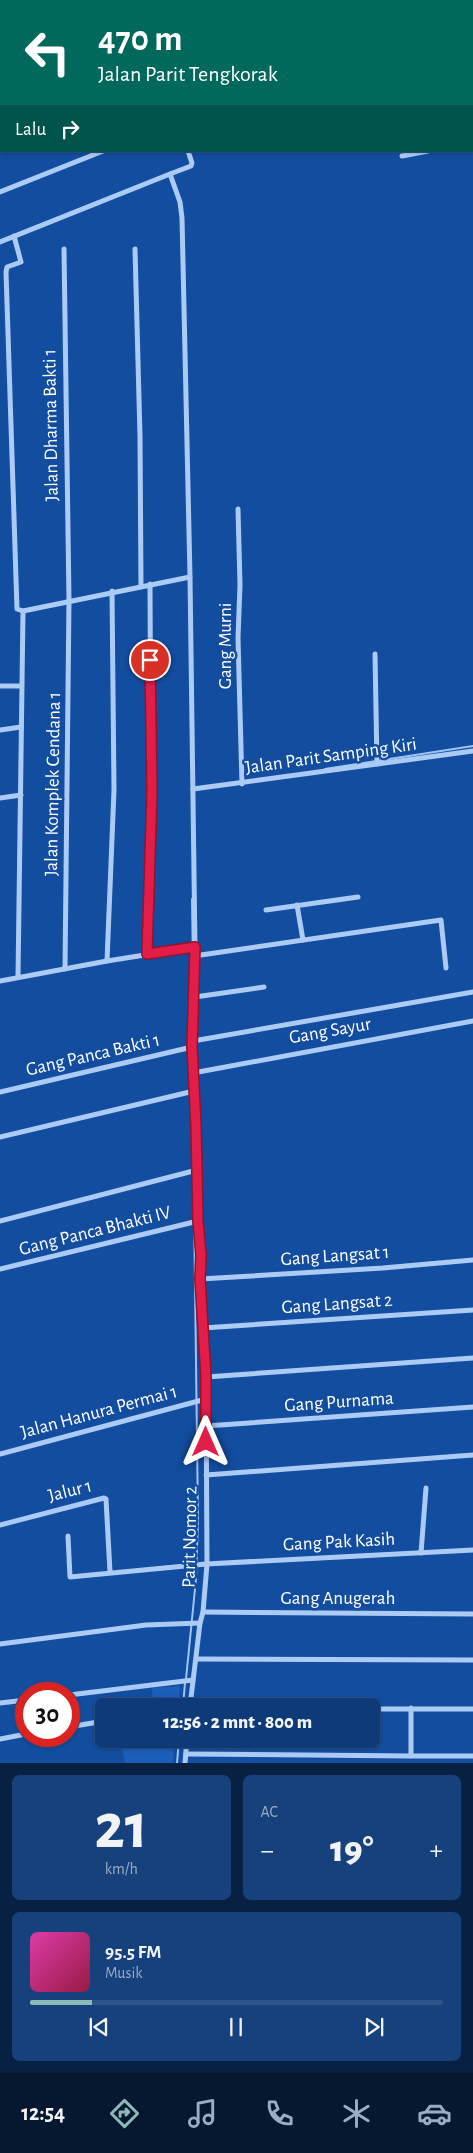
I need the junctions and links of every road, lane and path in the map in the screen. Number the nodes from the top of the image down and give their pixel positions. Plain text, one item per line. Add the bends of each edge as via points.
1 (100, 152) edge
2 (188, 152) edge
3 (423, 152) edge
4 (402, 156) dead end
5 (170, 174) junction
6 (0, 192) edge
7 (14, 236) junction
8 (0, 242) edge
9 (64, 249) dead end
10 (135, 249) dead end
11 (238, 509) dead end
12 (190, 577) junction
13 (150, 584) junction
14 (141, 586) junction
15 (112, 591) junction
16 (70, 600) junction
17 (23, 611) junction
18 (374, 654) dead end
19 (0, 686) edge
20 (20, 686) junction
21 (21, 727) junction
22 (0, 730) edge
23 (473, 751) edge
24 (377, 763) junction
25 (242, 784) junction
26 (193, 789) junction
27 (21, 795) junction
28 (0, 798) edge
29 (358, 897) dead end
30 (298, 905) junction
31 (266, 910) dead end
32 (303, 940) junction
33 (195, 947) junction
34 (147, 954) junction
35 (194, 956) junction
36 (107, 961) junction
37 (446, 968) dead end
38 (65, 969) junction
39 (18, 977) junction
40 (0, 981) edge
41 (264, 987) dead end
42 (473, 992) edge
43 (195, 997) junction
44 (473, 1021) edge
45 (192, 1044) junction
46 (193, 1072) junction
47 (194, 1091) junction
48 (0, 1092) edge
49 (0, 1137) edge
50 (197, 1170) junction
51 (0, 1221) edge
52 (198, 1221) junction
53 (473, 1260) edge
54 (0, 1269) edge
55 (200, 1279) junction
56 (473, 1310) edge
57 (202, 1328) junction
58 (473, 1358) edge
59 (206, 1377) junction
60 (206, 1399) junction
61 (473, 1407) edge
62 (206, 1426) junction
63 (0, 1454) edge
64 (473, 1455) edge
65 (206, 1475) junction
66 (426, 1488) dead end
67 (0, 1525) edge
68 (68, 1536) dead end
69 (473, 1550) edge
70 (421, 1553) junction
71 (206, 1564) junction
72 (110, 1572) junction
73 (203, 1612) junction
74 (473, 1614) edge
75 (200, 1622) junction
76 (0, 1644) edge
77 (197, 1659) junction
78 (473, 1660) edge
79 (192, 1680) junction
80 (80, 1694) edge
81 (191, 1698) edge
82 (15, 1701) edge
83 (0, 1703) edge
84 (411, 1708) junction
85 (380, 1709) edge
86 (473, 1709) edge
87 (95, 1723) edge
88 (80, 1725) edge
89 (15, 1736) edge
90 (0, 1738) edge
91 (186, 1748) edge
92 (186, 1754) junction
93 (411, 1756) junction
94 (473, 1756) edge
95 (185, 1763) edge

1 - 6 street
2 - 5 street via 191,166
3 - 4 street
5 - 7 street
5 - 12 street, Parit Nomor 2 via 182,210
7 - 8 street
7 - 17 street via 21,262 7,267 6,272 17,607
9 - 16 street, Jalan Dharma Bakti 1
10 - 14 street
11 - 25 street, Gang Murni
12 - 13 street
12 - 26 street, Parit Nomor 2
13 - 14 street
13 - 34 street via 152,791
14 - 15 street
15 - 16 street
15 - 36 street via 114,790
16 - 17 street
16 - 38 street, Jalan Komplek Cendana 1
17 - 20 street
18 - 24 street
19 - 20 street
20 - 21 street
21 - 22 street
21 - 27 street
23 - 24 street, Jalan Parit Samping Kiri
24 - 25 street, Jalan Parit Samping Kiri
25 - 26 street, Jalan Parit Samping Kiri
26 - 33 street, Parit Nomor 2
27 - 28 street
27 - 39 street
29 - 30 street
30 - 31 street
30 - 32 street
32 - 35 street
32 - 37 street via 441,920
33 - 34 street
33 - 35 street, Parit Nomor 2
34 - 36 street
35 - 43 street, Parit Nomor 2
36 - 38 street
38 - 39 street
39 - 40 street
41 - 43 street
42 - 45 street, Gang Panca Bakti 1
43 - 45 street, Parit Nomor 2
44 - 46 street, Gang Sayur
45 - 46 street, Parit Nomor 2
45 - 48 street, Gang Panca Bakti 1
46 - 47 street, Parit Nomor 2
47 - 49 street
47 - 50 street, Parit Nomor 2
50 - 51 street
50 - 52 street, Parit Nomor 2
52 - 54 street, Gang Panca Bhakti IV
52 - 55 street, Parit Nomor 2
53 - 55 street, Gang Langsat 1
55 - 57 street, Parit Nomor 2
56 - 57 street, Gang Langsat 2
57 - 59 street, Parit Nomor 2
58 - 59 street
59 - 60 street, Parit Nomor 2
60 - 62 street, Parit Nomor 2
60 - 63 street, Jalan Hanura Permai 1
61 - 62 street, Gang Purnama
62 - 65 street, Parit Nomor 2
64 - 65 street
65 - 71 street, Parit Nomor 2
66 - 70 street
67 - 72 street, Jalur 1 via 104,1498
68 - 72 street, Gang Pak Kasih via 70,1577
69 - 70 street, Gang Pak Kasih
70 - 71 street, Gang Pak Kasih
71 - 72 street, Gang Pak Kasih
71 - 73 street, Parit Nomor 2
73 - 74 street, Gang Anugerah
73 - 75 street, Parit Nomor 2
75 - 76 street via 146,1625
75 - 77 street, Parit Nomor 2
77 - 78 street
77 - 79 street, Parit Nomor 2
79 - 80 street
79 - 81 street, Parit Nomor 2
82 - 83 street
84 - 85 street
84 - 86 street
84 - 93 street
87 - 88 street
89 - 90 street
91 - 92 street
92 - 93 street
92 - 95 street
93 - 94 street

